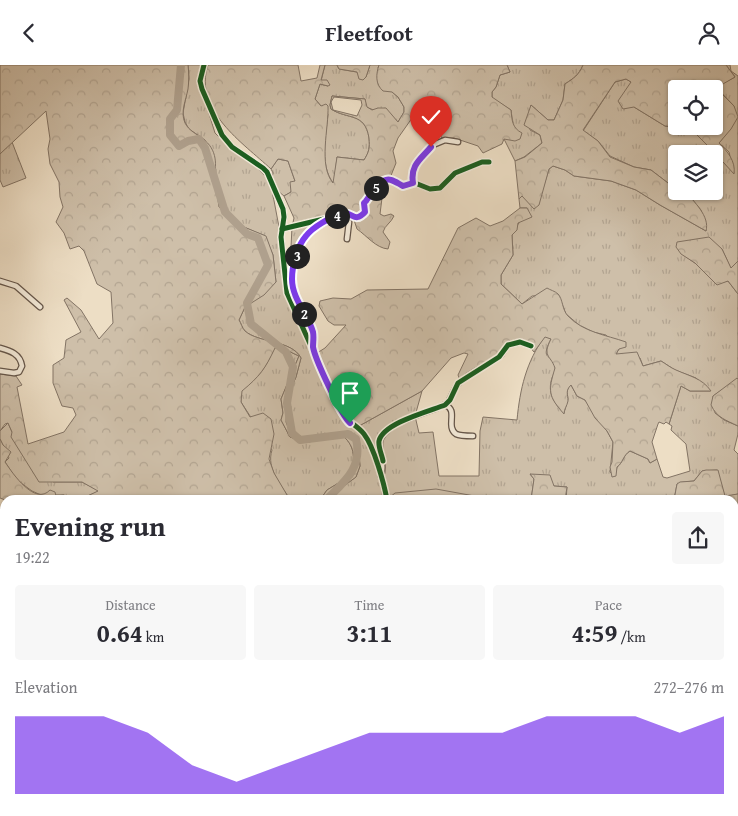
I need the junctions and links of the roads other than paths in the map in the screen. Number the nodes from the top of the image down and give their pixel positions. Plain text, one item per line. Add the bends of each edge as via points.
1 (204, 65) edge
2 (458, 142) dead end
3 (489, 162) dead end
4 (413, 183) junction
5 (335, 217) junction
6 (282, 229) junction
7 (348, 239) dead end
8 (0, 281) edge
9 (40, 307) dead end
10 (531, 346) dead end
11 (0, 348) edge
12 (313, 348) junction
13 (0, 371) edge
14 (445, 405) junction
15 (473, 437) dead end
16 (381, 476) junction
17 (386, 495) edge

1 - 6 street via 200,81 202,89 222,135 232,147 267,172 283,209
2 - 4 street via 445,140 433,145 414,166
3 - 4 street via 455,173 440,188
4 - 5 street via 403,186 386,179 364,203 365,212 359,218 345,214
5 - 6 street
5 - 7 street via 349,222
5 - 12 street via 304,237 294,265 295,295 313,331
6 - 12 street via 287,293
8 - 9 street via 16,286
10 - 14 street via 520,342 508,345 499,357 458,383
11 - 13 street via 16,354 22,366 19,372
12 - 16 street via 344,418 366,436
14 - 15 street via 452,409 455,432
14 - 16 street via 394,426 382,436 379,442 383,461
16 - 17 street

